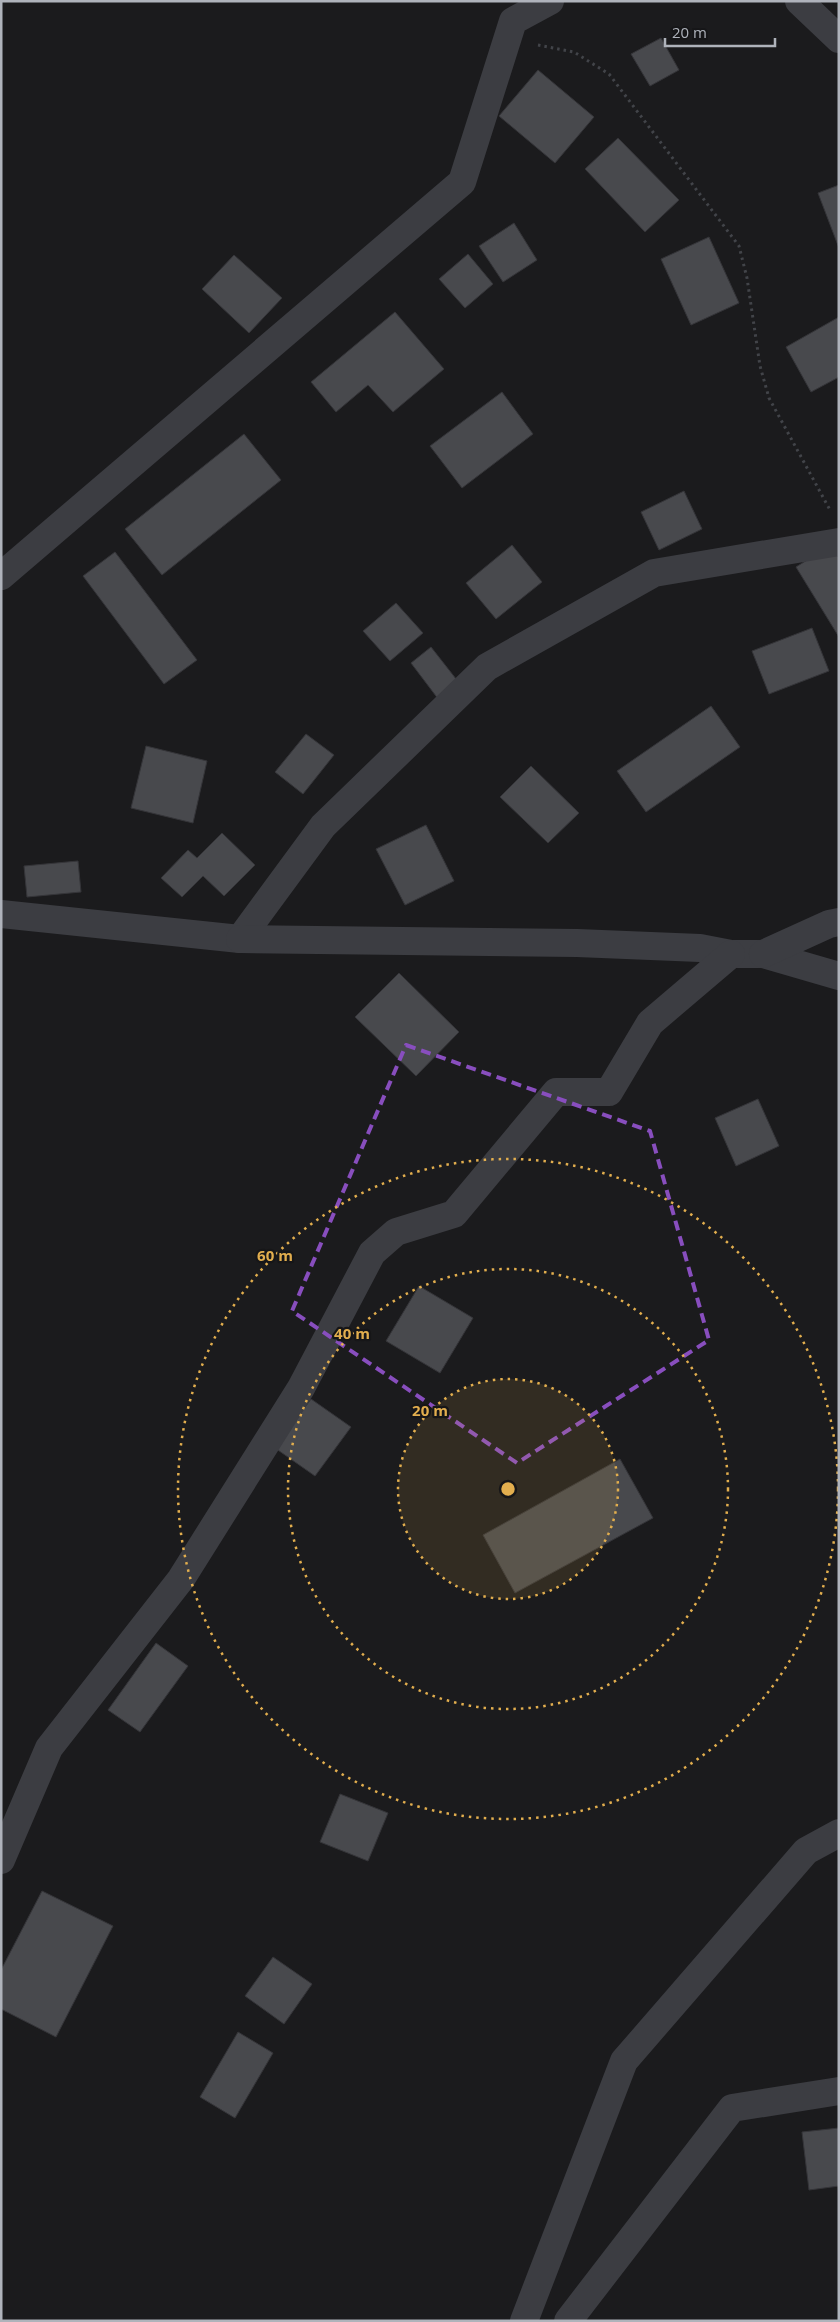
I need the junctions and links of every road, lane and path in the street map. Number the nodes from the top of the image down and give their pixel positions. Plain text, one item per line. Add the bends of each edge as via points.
1 (550, 1) edge
2 (799, 1) edge
3 (839, 38) edge
4 (500, 62) junction
5 (836, 530) edge
6 (1, 576) edge
7 (1, 914) edge
8 (839, 922) edge
9 (240, 939) junction
10 (731, 954) junction
11 (763, 954) junction
12 (839, 976) edge
13 (839, 1833) edge
14 (1, 1860) edge
15 (839, 2091) edge
16 (524, 2321) edge
17 (568, 2321) edge

1 - 4 street via 513,21
2 - 3 street
4 - 5 path via 524,43 574,52 609,74 728,230 739,246 748,278 760,366 769,398
4 - 6 street via 462,182
5 - 9 street via 654,573 487,666 323,826
7 - 9 street
8 - 11 street
9 - 10 street via 578,943 700,948
10 - 11 street
10 - 14 street via 650,1023 609,1092 556,1092 454,1214 396,1232 372,1253 301,1388 181,1580 48,1748
11 - 12 street
13 - 16 street via 806,1851 624,2061
15 - 17 street via 732,2108

